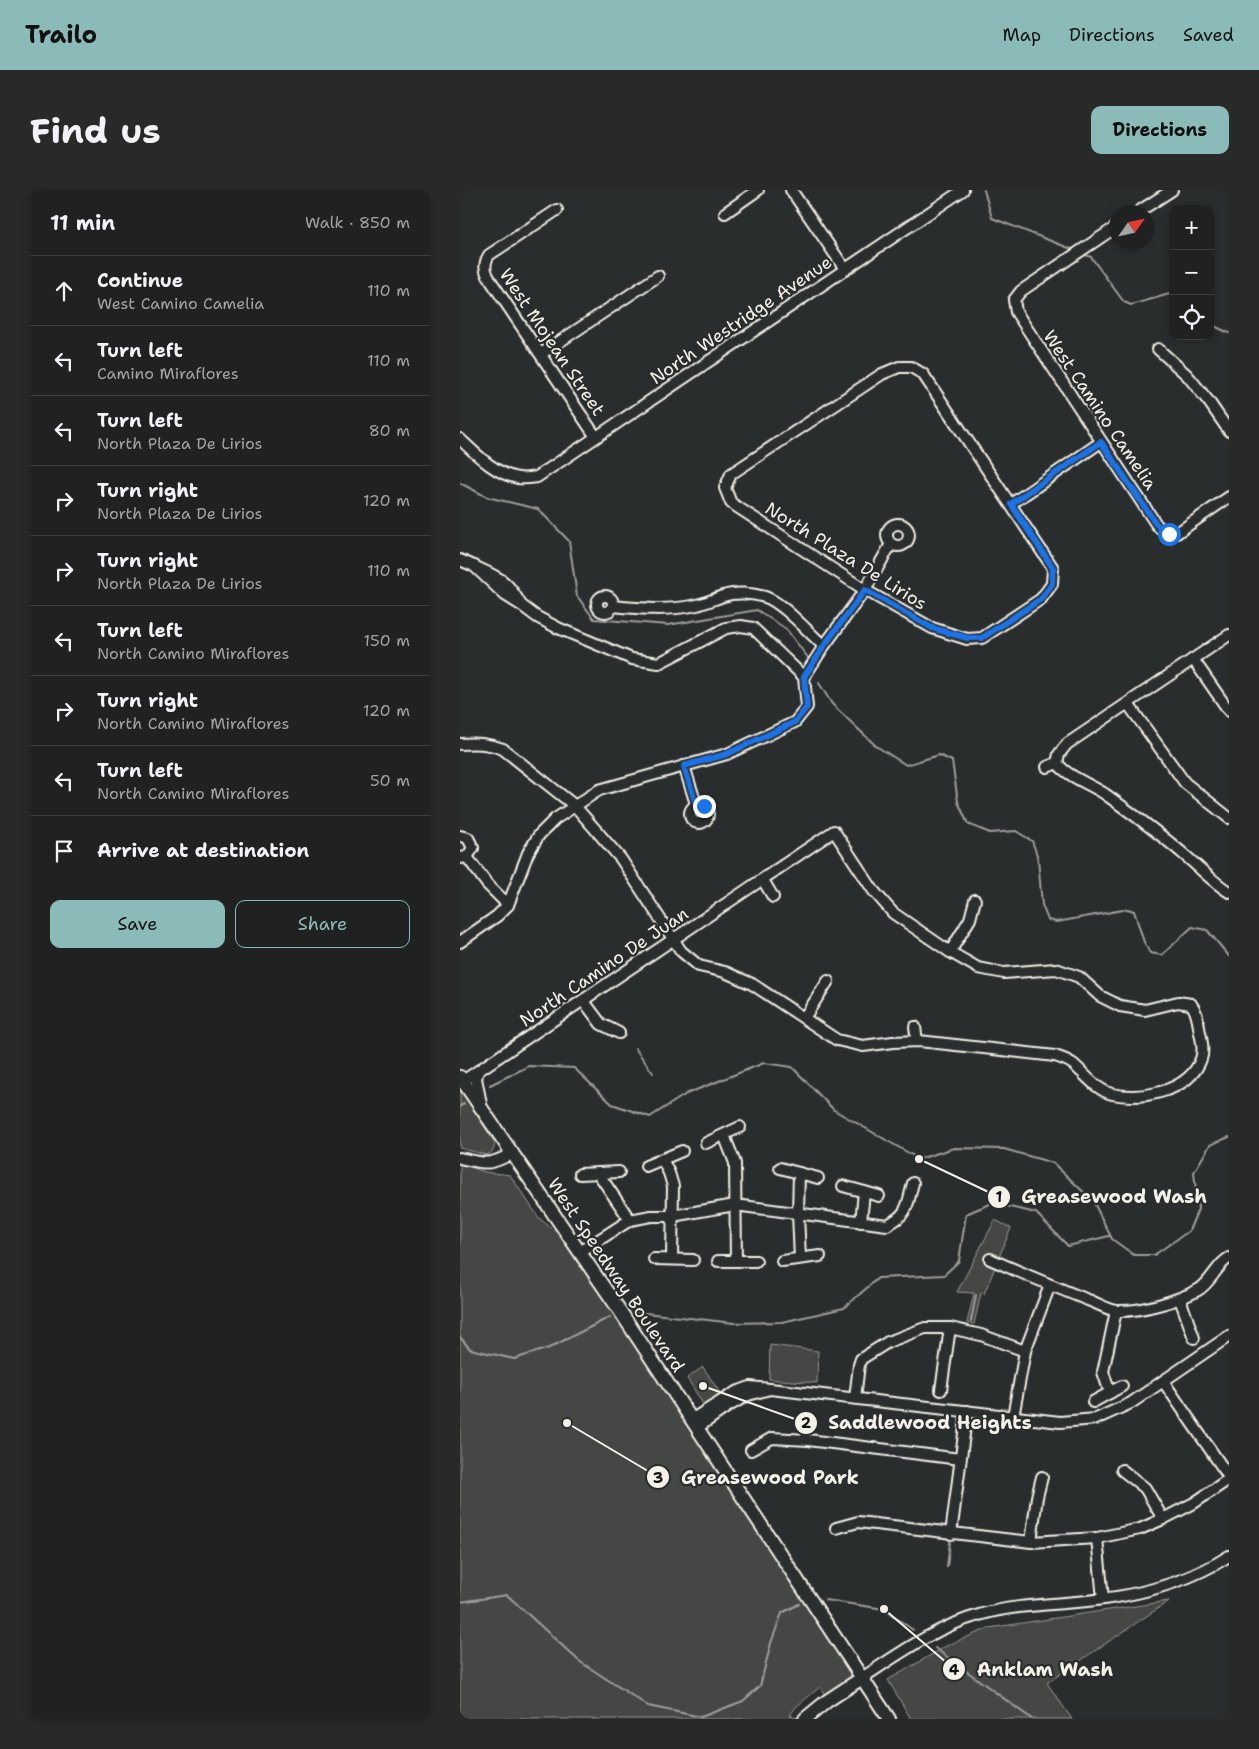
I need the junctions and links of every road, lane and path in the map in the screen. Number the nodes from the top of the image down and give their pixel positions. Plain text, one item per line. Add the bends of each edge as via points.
1 (758, 190) edge
2 (791, 190) edge
3 (963, 190) edge
4 (1172, 190) edge
5 (1157, 194) edge
6 (1145, 205) edge
7 (556, 210) dead end
8 (725, 213) dead end
9 (1109, 232) edge
10 (844, 269) junction
11 (658, 276) dead end
12 (1158, 349) dead end
13 (541, 354) junction
14 (1229, 432) edge
15 (596, 438) junction
16 (460, 439) edge
17 (1101, 442) junction
18 (1229, 497) edge
19 (1011, 504) junction
20 (891, 544) dead end
21 (460, 560) edge
22 (865, 590) junction
23 (613, 606) dead end
24 (1229, 634) edge
25 (824, 646) junction
26 (1193, 659) junction
27 (804, 677) junction
28 (1128, 704) junction
29 (1229, 711) edge
30 (460, 744) edge
31 (1057, 763) junction
32 (684, 766) junction
33 (1047, 767) dead end
34 (696, 804) dead end
35 (575, 806) junction
36 (1229, 818) edge
37 (460, 836) edge
38 (464, 857) edge
39 (763, 880) junction
40 (1229, 892) edge
41 (773, 897) dead end
42 (974, 900) dead end
43 (508, 905) junction
44 (673, 940) junction
45 (460, 942) edge
46 (950, 952) junction
47 (828, 981) dead end
48 (583, 1000) junction
49 (804, 1018) junction
50 (915, 1027) dead end
51 (619, 1034) dead end
52 (917, 1041) junction
53 (478, 1071) junction
54 (462, 1079) edge
55 (482, 1108) junction
56 (740, 1127) dead end
57 (724, 1135) junction
58 (706, 1143) dead end
59 (682, 1151) dead end
60 (513, 1153) junction
61 (460, 1158) edge
62 (662, 1159) junction
63 (646, 1166) dead end
64 (780, 1168) dead end
65 (620, 1172) dead end
66 (598, 1173) junction
67 (799, 1173) junction
68 (580, 1174) dead end
69 (818, 1178) dead end
70 (913, 1183) dead end
71 (843, 1186) dead end
72 (864, 1192) junction
73 (879, 1196) dead end
74 (735, 1205) junction
75 (798, 1214) junction
76 (672, 1216) junction
77 (630, 1220) junction
78 (861, 1222) junction
79 (580, 1252) junction
80 (820, 1256) dead end
81 (800, 1258) junction
82 (1229, 1258) edge
83 (654, 1259) dead end
84 (672, 1259) junction
85 (990, 1259) dead end
86 (693, 1260) dead end
87 (718, 1261) dead end
88 (736, 1261) junction
89 (756, 1261) dead end
90 (782, 1261) dead end
91 (1050, 1285) junction
92 (1180, 1299) junction
93 (1116, 1311) junction
94 (950, 1328) junction
95 (1229, 1336) edge
96 (1194, 1338) dead end
97 (1025, 1351) junction
98 (1163, 1380) junction
99 (1122, 1386) dead end
100 (941, 1390) dead end
101 (1110, 1393) junction
102 (854, 1398) junction
103 (1093, 1402) dead end
104 (966, 1411) junction
105 (1013, 1417) junction
106 (694, 1424) junction
107 (751, 1450) dead end
108 (960, 1458) junction
109 (1122, 1470) dead end
110 (1042, 1477) dead end
111 (1229, 1478) edge
112 (1163, 1519) junction
113 (836, 1528) dead end
114 (951, 1534) junction
115 (1097, 1538) junction
116 (1031, 1542) junction
117 (1229, 1556) edge
118 (1103, 1599) junction
119 (862, 1678) junction
120 (805, 1719) edge
121 (889, 1719) edge

1 - 8 street
2 - 10 street
3 - 10 street, North Westridge Avenue
4 - 5 street
5 - 6 street
7 - 13 street, West Mojean Street via 492,253 485,263 487,275
9 - 17 street, West Camino Camelia via 1011,301
10 - 15 street, North Westridge Avenue
11 - 13 street
12 - 14 street via 1187,375
13 - 15 street, West Mojean Street
15 - 16 street, North Westridge Avenue via 537,477 520,478 503,474
17 - 18 street, West Camino Camelia via 1156,524 1168,535 1177,533
17 - 19 street
19 - 22 street, North Plaza De Lirios via 1053,568 1052,584 1041,599 982,638 967,638 932,628
19 - 22 street, North Plaza De Lirios via 923,374 911,367 899,367 882,374 731,474 725,488 731,503
20 - 22 street
21 - 27 street via 504,581 521,605 537,618 632,659 659,663 726,628 741,626 753,628
22 - 25 street
23 - 25 street via 644,610 698,605 725,595 745,593 766,597 785,609
24 - 26 street
25 - 27 street
26 - 28 street
26 - 29 street
27 - 32 street via 807,707 795,722 727,754
28 - 31 street via 1067,744
28 - 36 street via 1185,783
30 - 35 street via 492,744 503,748
31 - 33 street
31 - 40 street via 1104,794
32 - 34 street
32 - 35 street via 600,790
35 - 43 street via 539,835 528,853
35 - 44 street via 621,859
37 - 38 street via 468,838 472,844 472,851
38 - 43 street
39 - 41 street
39 - 44 street, North Camino De Juan
39 - 46 street, North Camino De Juan via 834,831 873,890 894,913
42 - 46 street via 970,919
43 - 45 street
44 - 48 street, North Camino De Juan
44 - 49 street via 699,966 741,978
46 - 52 street via 978,968 1004,974 1056,969 1080,977 1100,996 1120,1006 1145,1010 1193,1002 1202,1058 1184,1083 1157,1093 1129,1096 1110,1093 1071,1062 1055,1056
47 - 49 street
48 - 51 street via 601,1024
48 - 53 street, North Camino De Juan
49 - 52 street via 837,1040 863,1046
50 - 52 street
53 - 54 street, North Camino De Juan
53 - 55 street via 476,1078
54 - 55 main road, West Speedway Boulevard
55 - 60 main road, West Speedway Boulevard
56 - 57 street
57 - 58 street
57 - 74 street via 736,1164
59 - 62 street
60 - 61 street via 488,1164
60 - 79 main road, West Speedway Boulevard
62 - 63 street
62 - 76 street via 673,1186
64 - 67 street
65 - 66 street
66 - 68 street
66 - 77 street
67 - 69 street
67 - 75 street
70 - 78 street via 899,1219 887,1226
71 - 72 street
72 - 73 street
72 - 78 street
74 - 75 street
74 - 76 street
74 - 88 street
75 - 78 street
75 - 81 street
76 - 77 street
76 - 84 street
77 - 79 street
79 - 106 main road, West Speedway Boulevard
80 - 81 street
81 - 90 street
82 - 92 street via 1200,1289
83 - 84 street
84 - 86 street
85 - 91 street
87 - 88 street
88 - 89 street
91 - 93 street
91 - 97 street
92 - 93 street via 1146,1308
92 - 96 street
93 - 101 street via 1103,1372
94 - 97 street
94 - 100 street
94 - 102 street via 925,1328 888,1342 860,1359
95 - 98 street
97 - 105 street
98 - 105 street via 1130,1403 1096,1419 1060,1422
98 - 111 street
99 - 101 street
101 - 103 street
102 - 104 street
102 - 106 street via 770,1389 748,1395
104 - 105 street
104 - 108 street
106 - 119 main road, West Speedway Boulevard
107 - 108 street via 772,1438
108 - 114 street
109 - 112 street via 1145,1488
110 - 116 street
111 - 112 street via 1194,1503
112 - 115 street via 1140,1529
113 - 114 street via 858,1522
114 - 116 street
115 - 116 street
115 - 118 street
117 - 118 street via 1174,1584
118 - 119 street via 1040,1604 978,1615 939,1630
119 - 120 main road via 827,1700
119 - 121 main road, West Speedway Boulevard

